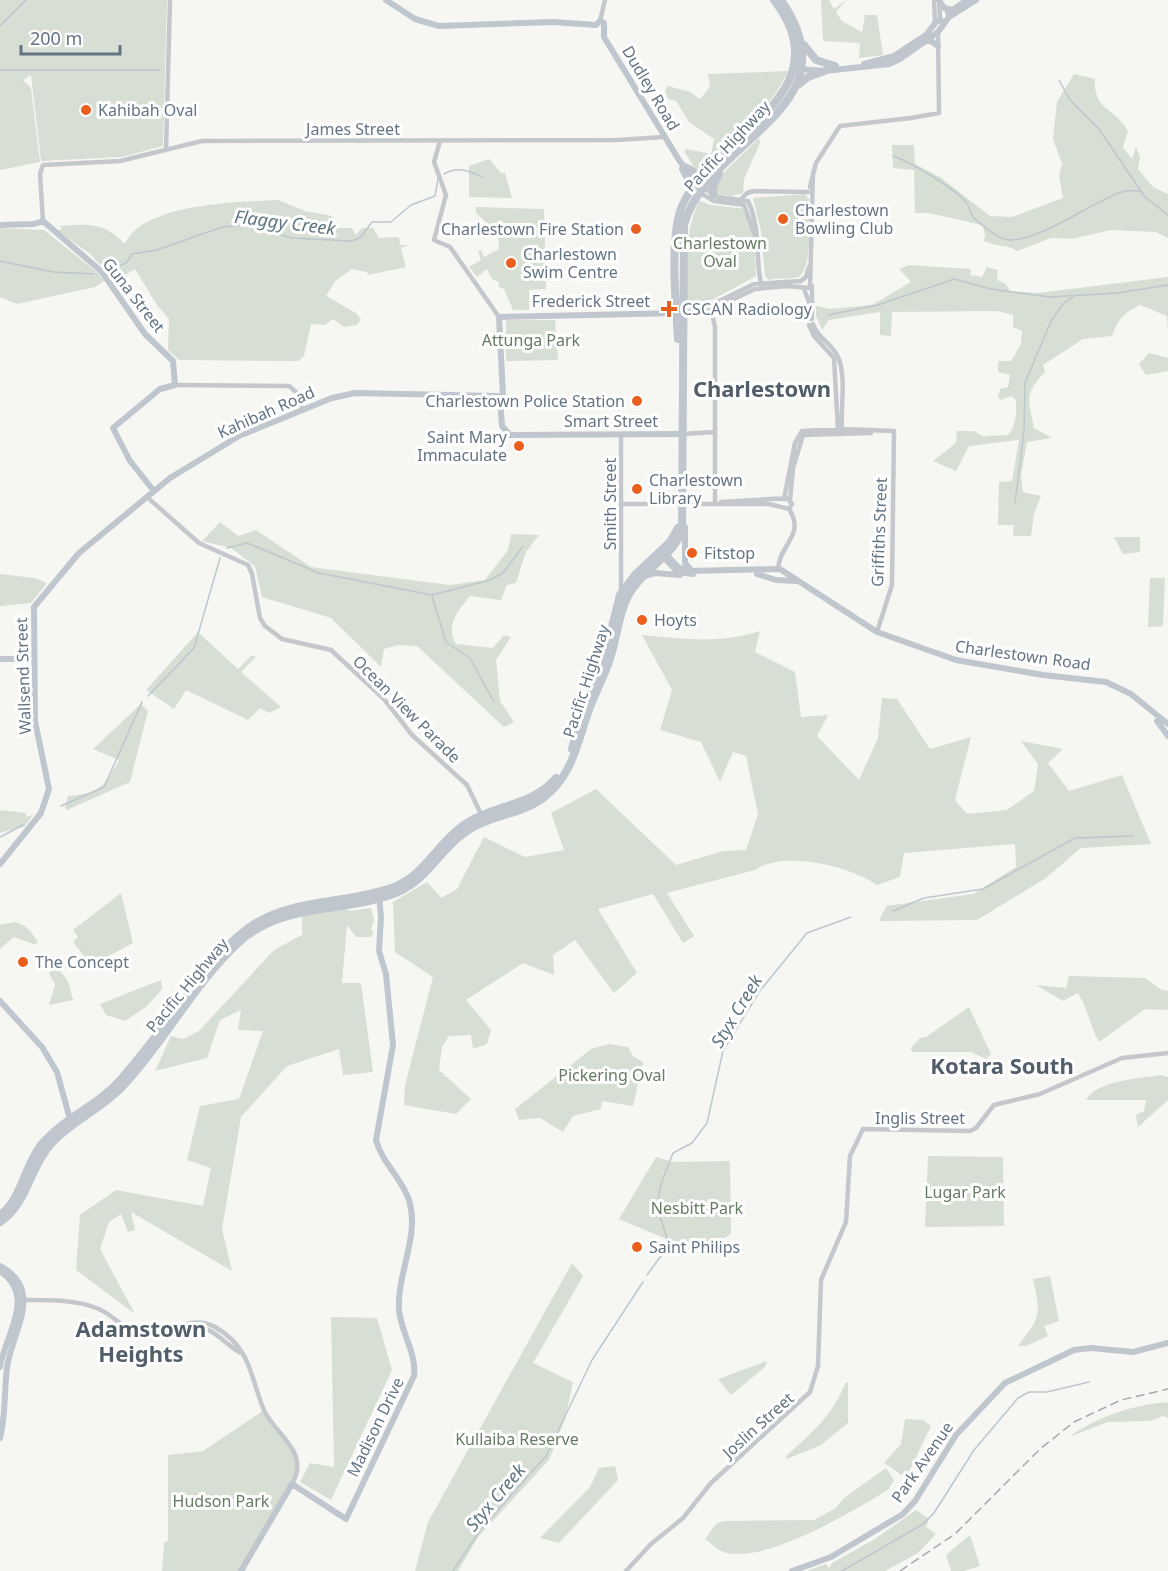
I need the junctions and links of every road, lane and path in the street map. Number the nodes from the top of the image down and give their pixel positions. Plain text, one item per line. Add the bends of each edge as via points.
1 (170, 0) edge
2 (386, 0) edge
3 (605, 0) edge
4 (774, 0) edge
5 (781, 0) edge
6 (934, 0) edge
7 (939, 0) edge
8 (967, 0) edge
9 (976, 0) edge
10 (953, 10) junction
11 (598, 23) junction
12 (938, 25) junction
13 (801, 41) junction
14 (924, 42) junction
15 (939, 46) junction
16 (795, 57) junction
17 (835, 66) junction
18 (801, 69) junction
19 (825, 71) junction
20 (795, 89) junction
21 (777, 99) junction
22 (664, 137) junction
23 (440, 141) junction
24 (166, 150) junction
25 (682, 164) junction
26 (722, 168) junction
27 (708, 171) junction
28 (697, 188) junction
29 (811, 190) junction
30 (713, 195) junction
31 (745, 200) junction
32 (43, 221) junction
33 (0, 225) edge
34 (758, 250) junction
35 (808, 278) junction
36 (761, 285) junction
37 (802, 285) junction
38 (812, 286) junction
39 (712, 307) junction
40 (680, 314) junction
41 (499, 317) junction
42 (810, 322) junction
43 (176, 385) junction
44 (500, 396) junction
45 (303, 409) junction
46 (841, 431) junction
47 (715, 432) junction
48 (682, 434) junction
49 (621, 435) junction
50 (154, 491) junction
51 (147, 497) junction
52 (785, 500) junction
53 (716, 503) junction
54 (748, 503) junction
55 (621, 504) junction
56 (682, 504) junction
57 (782, 507) junction
58 (789, 509) junction
59 (684, 524) junction
60 (663, 554) junction
61 (778, 570) junction
62 (692, 571) junction
63 (622, 572) junction
64 (684, 574) junction
65 (635, 575) junction
66 (776, 579) junction
67 (797, 581) junction
68 (635, 585) junction
69 (621, 593) junction
70 (34, 607) joint
71 (877, 632) junction
72 (0, 659) edge
73 (34, 659) junction
74 (1165, 725) edge
75 (1168, 736) edge
76 (483, 819) junction
77 (0, 864) edge
78 (379, 894) junction
79 (0, 1000) edge
80 (1168, 1053) edge
81 (71, 1123) junction
82 (850, 1156) joint
83 (0, 1215) edge
84 (0, 1222) edge
85 (0, 1266) edge
86 (0, 1271) edge
87 (21, 1300) junction
88 (1168, 1343) edge
89 (0, 1367) edge
90 (0, 1438) edge
91 (292, 1484) junction
92 (241, 1571) edge
93 (626, 1571) edge
94 (792, 1571) edge

1 - 24 street
2 - 11 main road via 415,19 439,26
3 - 11 street
4 - 16 highway via 788,22
5 - 13 highway, Pacific Highway
6 - 12 street
7 - 10 main road via 944,8
7 - 12 street
8 - 10 main road
9 - 12 main road
10 - 12 main road
11 - 22 main road, Dudley Road via 597,28 602,29
12 - 14 main road
12 - 15 street
12 - 17 main road via 889,59
13 - 17 highway via 816,60
13 - 18 highway, Pacific Highway
14 - 15 main road
14 - 19 main road via 889,64
15 - 29 street via 939,113 840,126 813,172
16 - 18 main road
16 - 21 highway, Pacific Highway via 792,73
17 - 18 main road
18 - 19 main road
18 - 20 highway, Pacific Highway
18 - 21 main road
19 - 20 highway via 808,77
20 - 26 highway, Pacific Highway via 770,122
21 - 27 highway, Pacific Highway via 747,135
22 - 23 street, James Street
22 - 25 main road, Dudley Road
23 - 24 street, James Street via 202,141
23 - 41 street via 434,162 446,195 434,240 450,247
24 - 32 street, James Street via 120,161 44,165 40,174
25 - 27 highway via 699,174
25 - 28 main road, Dudley Road
26 - 28 highway, Pacific Highway
26 - 30 highway
27 - 28 highway, Pacific Highway
28 - 30 street
28 - 34 street via 721,203 744,205
28 - 40 highway, Pacific Highway via 682,206 677,228
29 - 31 street via 749,191
29 - 35 street
30 - 31 street
31 - 34 street via 758,231
32 - 33 main road
32 - 43 main road, Guna Street via 106,276 146,334 173,361
34 - 36 street
35 - 37 street
35 - 38 street
36 - 37 street, Frederick Street
36 - 39 street, Frederick Street via 739,289
37 - 38 street, Frederick Street
37 - 42 street via 809,302
38 - 42 street
39 - 40 street, Frederick Street
39 - 47 street
40 - 41 main road, Frederick Street
40 - 48 highway, Pacific Highway
41 - 44 main road
42 - 46 street via 840,362
43 - 45 street via 289,386
43 - 50 main road via 160,389 113,428 130,461
44 - 45 main road, Kahibah Road via 355,393
44 - 49 main road, Smart Street via 502,426 507,434
45 - 50 main road, Kahibah Road via 232,440
46 - 52 street via 802,436
46 - 71 street, Griffiths Street via 894,431 892,585
47 - 48 street, Smart Street
47 - 53 street
48 - 49 main road, Smart Street
48 - 56 highway, Pacific Highway
49 - 55 street, Smith Street
50 - 51 main road, Kahibah Road
51 - 70 main road, Kahibah Road via 79,552
51 - 76 street, Ocean View Parade via 202,545 248,565 265,626 278,637 330,650 467,785
52 - 54 street
52 - 57 street
52 - 58 street via 792,504
53 - 54 street
53 - 56 street
54 - 57 street
55 - 56 street
55 - 63 street, Smith Street
56 - 59 highway, Pacific Highway
56 - 60 highway, Pacific Highway via 677,532
57 - 58 street
58 - 61 street via 795,532 780,558
59 - 60 highway, Pacific Highway via 679,539
59 - 62 main road via 685,563
60 - 62 main road via 678,567
60 - 64 main road via 676,571
60 - 65 highway, Pacific Highway
60 - 68 highway, Pacific Highway
61 - 62 main road
61 - 66 main road via 783,576
61 - 67 main road, Charlestown Road
63 - 65 street, Smith Street
63 - 69 street, Smith Street
64 - 66 main road, Charlestown Road via 755,574
64 - 68 main road, Charlestown Road via 653,573
65 - 69 highway, Pacific Highway
66 - 67 main road, Charlestown Road
67 - 71 main road, Charlestown Road
68 - 76 highway, Pacific Highway via 623,605 612,653 589,708 577,752 563,778 525,809
69 - 76 highway, Pacific Highway via 603,663 563,769 532,798
70 - 73 main road, Wallsend Street
71 - 74 main road, Charlestown Road via 956,660 1099,680 1121,687
72 - 73 main road
73 - 77 main road, Wallsend Street via 35,721 49,784 41,813
74 - 75 main road, Charlestown Road
76 - 78 highway, Pacific Highway via 458,837 417,881 397,892
78 - 81 highway, Pacific Highway via 295,912 246,937 214,971 123,1086 103,1106
78 - 91 main road, Madison Drive via 379,951 386,974 393,1045 376,1140 380,1154 407,1195 412,1212 399,1308 415,1371 346,1519
79 - 81 main road via 42,1047 57,1072
80 - 82 street, Inglis Street via 1122,1058 1040,1094 994,1105 976,1128 968,1131 863,1130
81 - 83 highway via 38,1149 11,1203
81 - 84 highway via 50,1145 15,1209
82 - 93 street, Joslin Street via 846,1222 821,1280 818,1366 810,1392 711,1483 683,1518
85 - 87 main road via 15,1278
86 - 87 main road
87 - 89 main road
87 - 90 main road via 22,1315 7,1367
87 - 91 street via 63,1301 100,1309 141,1335 158,1337 201,1328 215,1334 241,1353 251,1368 264,1410 297,1456 297,1476
88 - 94 main road, Park Avenue via 1133,1352 1091,1347 1072,1350 1005,1383 956,1435 915,1502 903,1514 831,1557
91 - 92 main road

